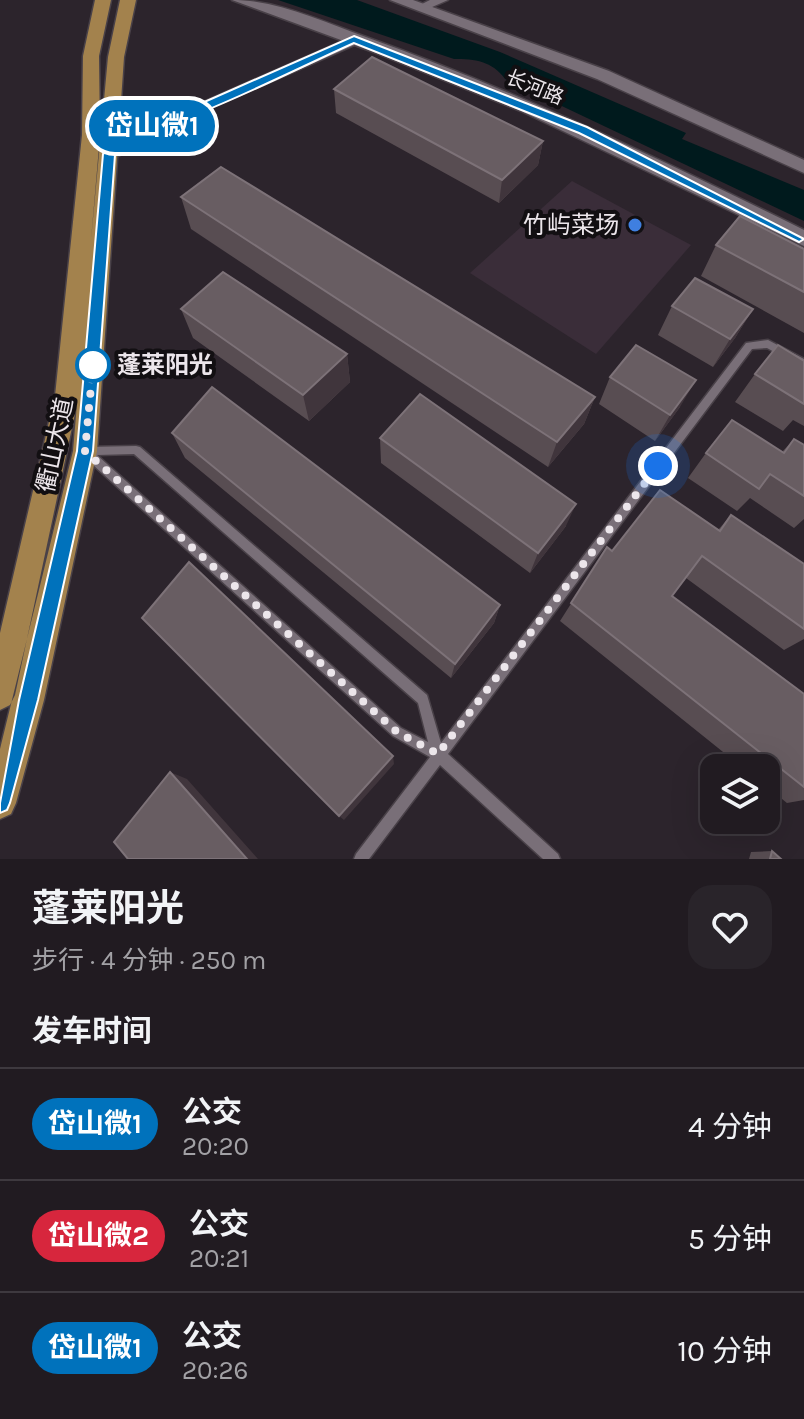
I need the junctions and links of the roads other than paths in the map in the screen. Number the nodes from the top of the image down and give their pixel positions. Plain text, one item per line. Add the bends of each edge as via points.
1 (103, 0) edge
2 (128, 0) edge
3 (240, 0) edge
4 (398, 0) edge
5 (442, 0) edge
6 (423, 7) junction
7 (354, 40) junction
8 (111, 114) junction
9 (147, 128) junction
10 (109, 154) junction
11 (804, 167) edge
12 (804, 239) edge
13 (804, 364) edge
14 (85, 451) junction
15 (0, 695) edge
16 (438, 754) junction
17 (0, 803) edge
18 (361, 859) edge
19 (553, 859) edge

1 - 15 main road, 衢山大道 via 91,56 91,135 67,396
2 - 8 main road, 衢山大道
3 - 7 main road, 长河路
4 - 6 main road, 长河路
5 - 6 street
6 - 11 main road, 长河路 via 603,75
7 - 9 street
7 - 12 main road, 长河路 via 583,130
8 - 9 street
8 - 10 main road, 衢山大道
9 - 10 street
10 - 14 main road, 衢山大道
13 - 16 lane via 768,344 749,346
14 - 16 lane via 397,732
14 - 16 lane via 136,450 423,699
14 - 17 main road, 衢山大道 via 29,700
16 - 18 lane
16 - 19 lane

